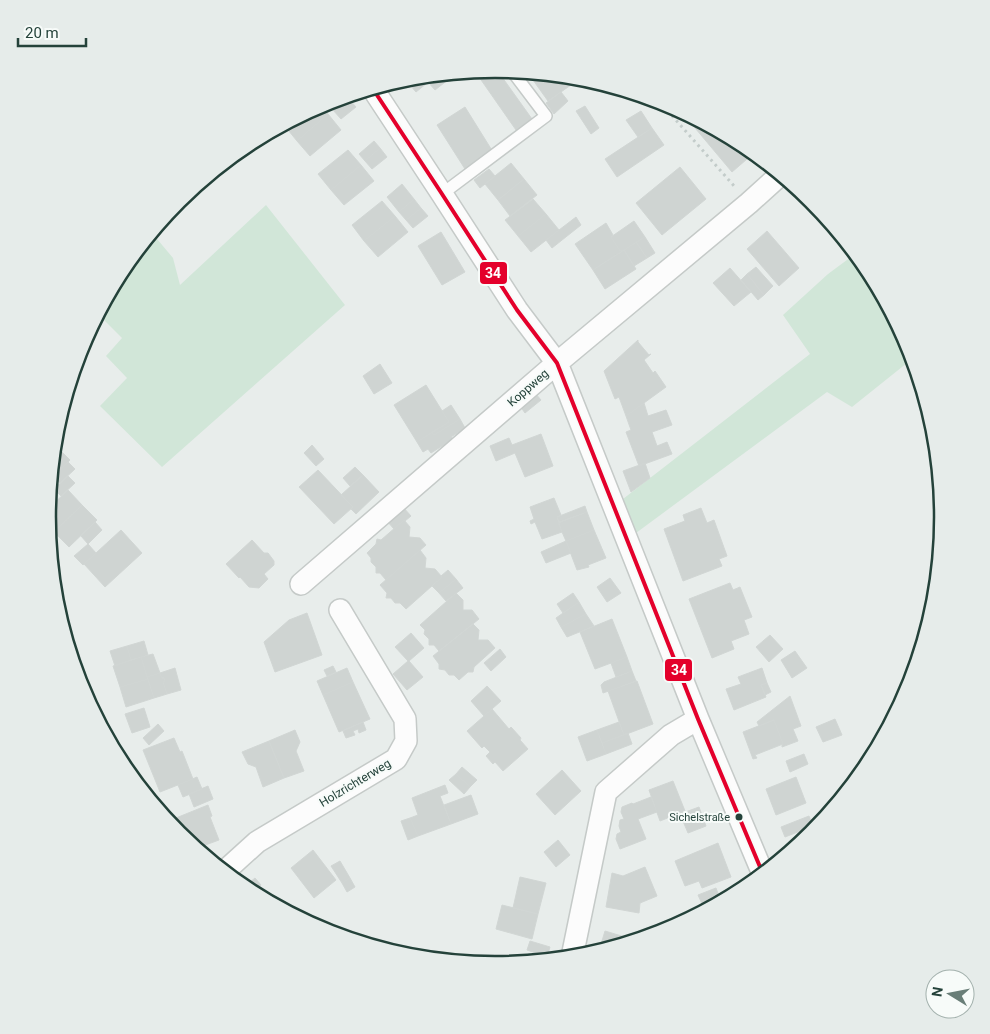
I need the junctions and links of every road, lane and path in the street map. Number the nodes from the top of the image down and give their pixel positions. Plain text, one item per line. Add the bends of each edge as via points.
1 (518, 79) edge
2 (377, 94) edge
3 (672, 116) edge
4 (775, 180) edge
5 (442, 194) junction
6 (748, 203) junction
7 (557, 362) junction
8 (301, 584) dead end
9 (340, 610) dead end
10 (698, 719) junction
11 (230, 866) edge
12 (760, 867) edge
13 (574, 948) edge

1 - 5 lane via 546,116
2 - 5 street
3 - 6 path
4 - 6 street, Koppweg
5 - 7 street via 516,310
6 - 7 street, Koppweg
7 - 8 street, Koppweg
7 - 10 street
9 - 11 street, Holzrichterweg via 405,719 406,741 396,759 257,842
10 - 12 street
10 - 13 street via 671,735 606,792

